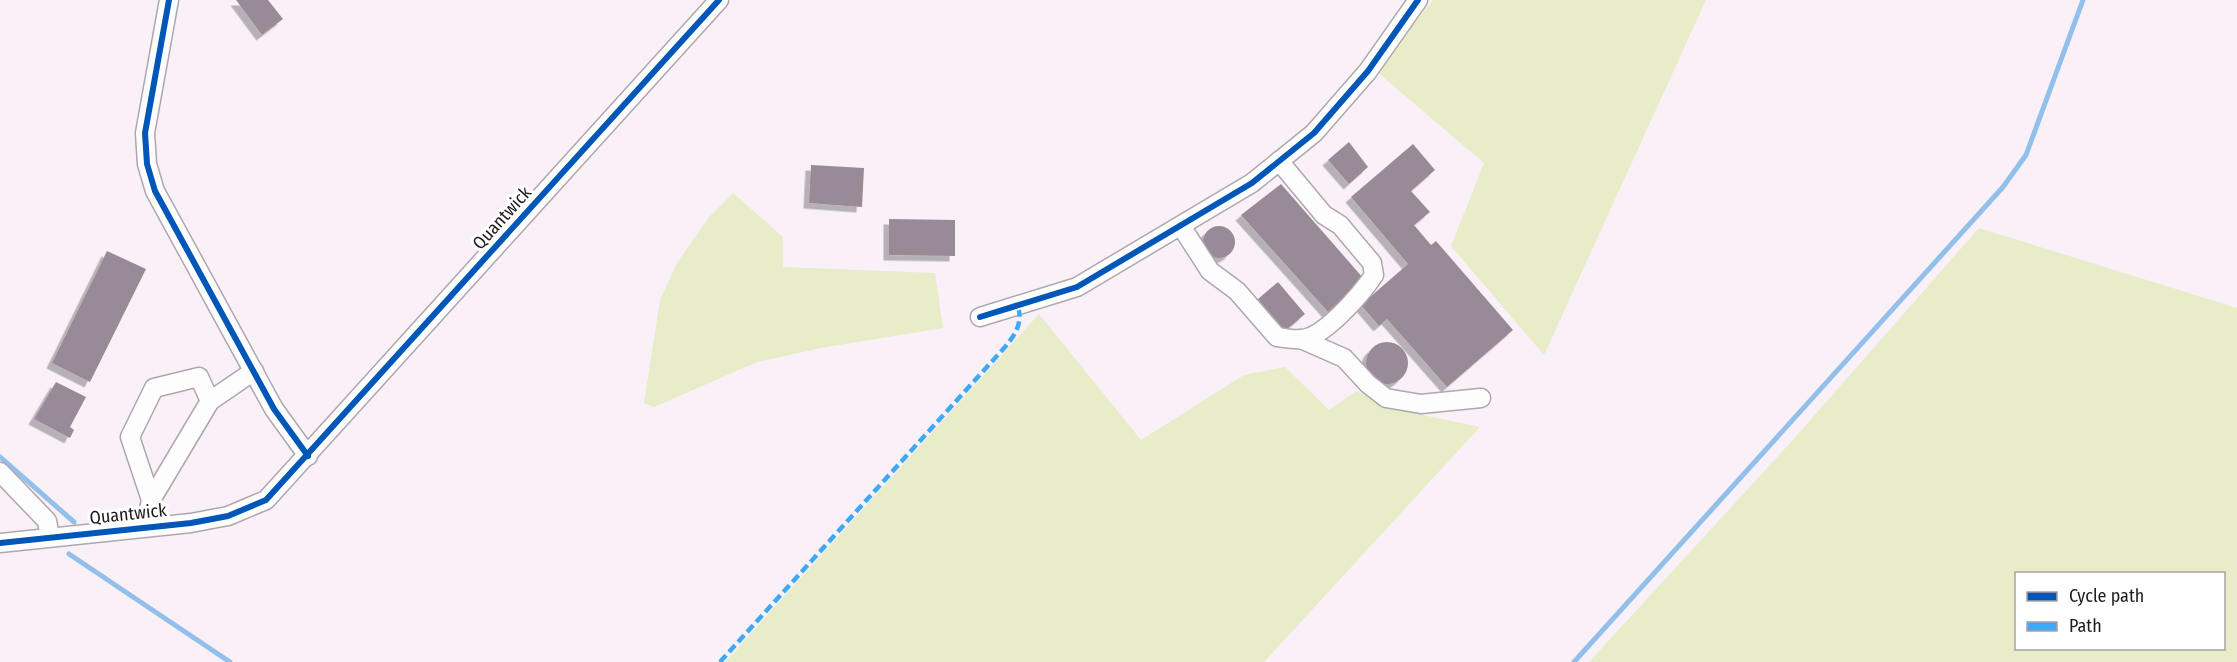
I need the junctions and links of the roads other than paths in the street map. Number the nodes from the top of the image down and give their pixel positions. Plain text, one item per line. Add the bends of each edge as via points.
1 (169, 0) edge
2 (719, 0) edge
3 (1418, 0) edge
4 (1279, 161) junction
5 (1181, 226) junction
6 (980, 317) dead end
7 (1303, 340) junction
8 (254, 371) junction
9 (1481, 398) dead end
10 (210, 402) junction
11 (308, 456) junction
12 (0, 472) edge
13 (151, 500) junction
14 (150, 526) junction
15 (50, 537) junction
16 (0, 543) edge

1 - 8 street via 145,133 147,164 155,192
2 - 11 street, Quantwick
3 - 4 street via 1360,80 1314,133
4 - 5 street via 1252,183
4 - 7 street via 1324,215 1353,240 1372,263 1374,274 1323,330
5 - 6 street via 1077,287
5 - 7 street via 1210,271 1238,291 1277,337
7 - 9 street via 1344,358 1386,398 1421,404
8 - 10 street
8 - 11 street
10 - 13 street
10 - 13 street via 199,377 154,387 130,437
11 - 14 street, Quantwick via 266,500 250,509 191,523
12 - 15 street via 47,521
13 - 14 street
14 - 15 street, Quantwick
15 - 16 street, Quantwick

